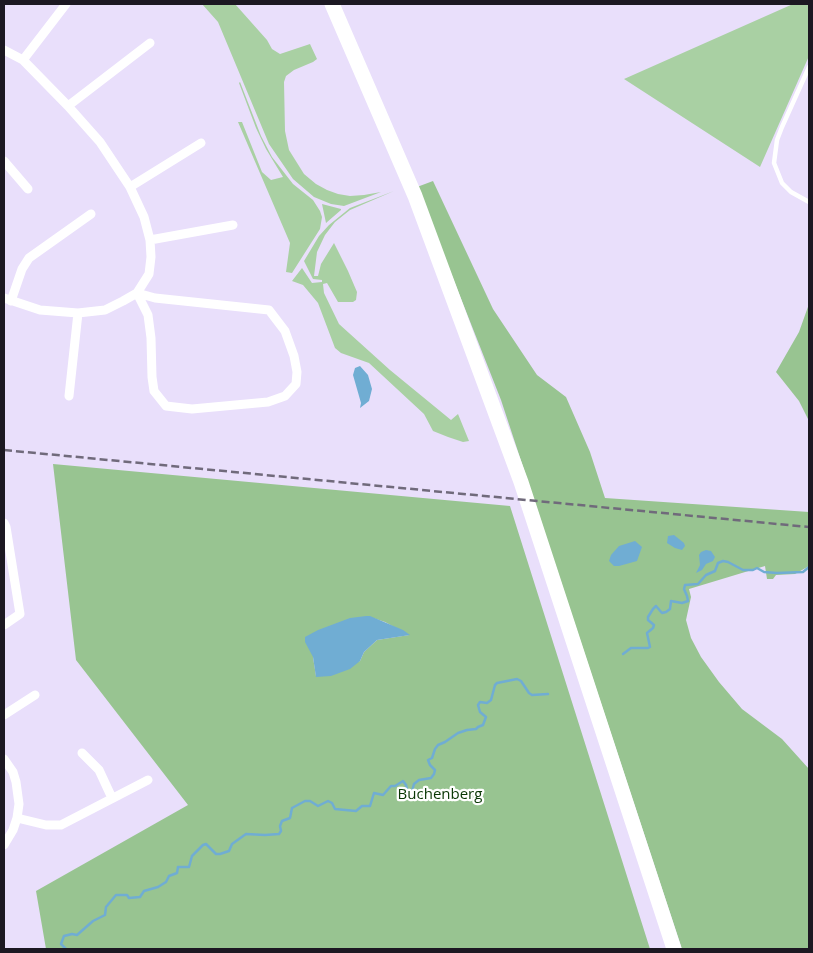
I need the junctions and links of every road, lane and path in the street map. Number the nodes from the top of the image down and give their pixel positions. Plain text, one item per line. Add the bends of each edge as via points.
1 (66, 4) edge
2 (323, 4) edge
3 (332, 4) edge
4 (150, 43) dead end
5 (4, 50) edge
6 (23, 60) junction
7 (809, 67) edge
8 (68, 106) junction
9 (201, 143) dead end
10 (4, 161) edge
11 (396, 162) junction
12 (130, 187) junction
13 (28, 189) dead end
14 (809, 202) edge
15 (91, 214) dead end
16 (233, 225) dead end
17 (150, 240) junction
18 (137, 293) junction
19 (7, 299) edge
20 (78, 313) junction
21 (69, 396) dead end
22 (530, 522) junction
23 (4, 523) edge
24 (4, 625) edge
25 (35, 694) dead end
26 (4, 715) edge
27 (82, 753) dead end
28 (4, 761) edge
29 (148, 780) dead end
30 (112, 798) junction
31 (17, 818) junction
32 (4, 845) edge
33 (665, 949) edge
34 (674, 949) edge

1 - 6 street
2 - 11 highway
3 - 11 highway
4 - 8 street
5 - 6 street
6 - 8 street
7 - 14 lane via 782,126 774,163 782,183
8 - 12 street via 100,142
9 - 12 street
10 - 13 street
11 - 22 highway
12 - 17 street via 144,217
15 - 19 street via 29,258
16 - 17 street
17 - 18 street via 149,274
18 - 18 street via 155,298 269,310 284,331 294,356 296,384 285,396 268,402 192,408 166,406 154,390 148,315
18 - 20 street via 105,310
19 - 20 street via 40,310
20 - 21 street
22 - 33 highway
22 - 34 highway
23 - 24 street via 20,614
25 - 26 street
27 - 30 street via 99,770
28 - 31 street via 13,772 19,792
29 - 30 street
30 - 31 street via 61,825
31 - 32 street

